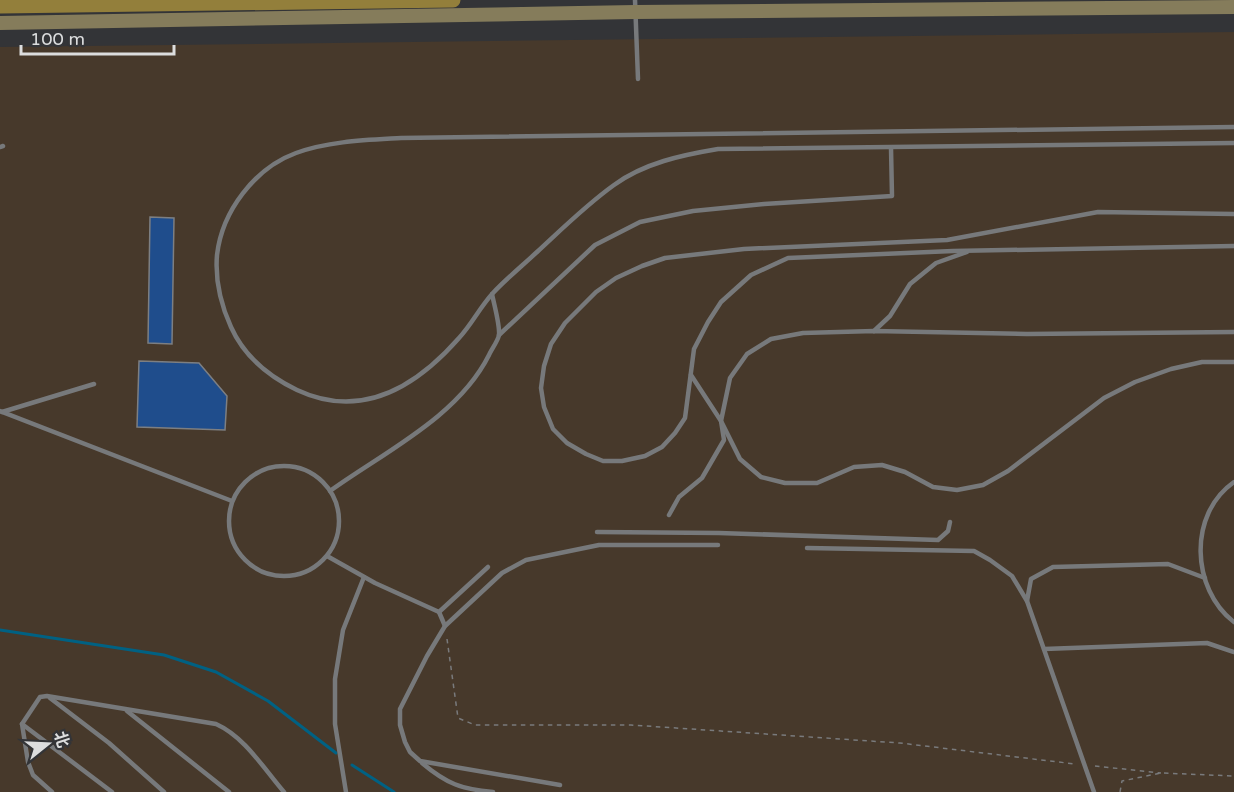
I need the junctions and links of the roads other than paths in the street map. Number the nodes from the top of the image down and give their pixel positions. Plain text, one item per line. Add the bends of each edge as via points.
1 (453, 0) edge
2 (81, 5) junction
3 (0, 6) edge
4 (635, 6) edge
5 (732, 6) edge
6 (1234, 7) edge
7 (81, 22) junction
8 (0, 23) edge
9 (638, 80) dead end
10 (1234, 127) edge
11 (1234, 143) edge
12 (891, 148) junction
13 (1234, 214) edge
14 (1234, 246) edge
15 (974, 250) junction
16 (492, 294) junction
17 (874, 332) junction
18 (1234, 332) edge
19 (499, 335) junction
20 (1234, 362) edge
21 (691, 375) junction
22 (94, 384) dead end
23 (1, 411) edge
24 (721, 421) junction
25 (1234, 482) edge
26 (330, 491) junction
27 (232, 501) junction
28 (669, 514) dead end
29 (950, 522) dead end
30 (597, 532) dead end
31 (938, 540) junction
32 (717, 545) dead end
33 (807, 548) dead end
34 (920, 550) junction
35 (327, 556) junction
36 (488, 567) dead end
37 (364, 577) junction
38 (1206, 578) junction
39 (1027, 601) junction
40 (439, 612) junction
41 (1234, 622) edge
42 (445, 626) junction
43 (1044, 649) junction
44 (1234, 652) edge
45 (47, 696) junction
46 (125, 709) junction
47 (22, 724) junction
48 (420, 761) junction
49 (560, 785) dead end
50 (52, 792) edge
51 (112, 792) edge
52 (164, 792) edge
53 (230, 792) edge
54 (284, 792) edge
55 (346, 792) edge
56 (493, 792) edge
57 (1094, 792) edge

1 - 2 main road
2 - 3 main road
2 - 7 street
4 - 5 street
4 - 7 street
4 - 9 lane
5 - 6 street
7 - 8 street
10 - 16 lane via 402,138 331,144 296,153 272,166 249,186 233,207 217,255 219,291 239,344 279,381 310,396 339,403 373,399 414,380 461,337
11 - 12 lane
12 - 16 lane via 718,149 681,155 616,183
12 - 19 lane via 892,196 740,207 640,222 595,245
13 - 21 lane via 1098,212 947,240 744,249 665,258 616,278 581,306 551,344 541,388 553,429 567,443 603,461 622,461 645,456 662,447 675,433 685,418
14 - 15 lane
15 - 17 lane via 936,263 910,284 890,316
15 - 21 lane via 788,258 751,275 721,302 694,349
16 - 19 lane
17 - 18 lane
17 - 24 lane via 803,333 771,339 747,354 730,378
19 - 26 lane via 468,389 410,438
20 - 24 lane via 1202,362 1134,382 1104,398 1008,471 983,485 957,490 933,487 882,465 854,467 817,483 785,483 761,477 740,459
21 - 24 lane
22 - 23 lane
23 - 27 lane
24 - 28 lane via 724,440 714,460 702,478 679,497
25 - 38 lane via 1209,509 1201,535 1200,561
26 - 27 lane via 313,474 280,466 262,470 246,480
26 - 35 lane via 339,516 335,542
27 - 35 lane via 228,518 232,541 245,561 263,573 280,577 300,574
29 - 31 lane via 948,531
30 - 31 lane
31 - 34 lane
32 - 42 lane via 599,545 526,560 502,573
33 - 34 lane
34 - 39 lane via 974,551 1012,576
35 - 37 lane
36 - 40 lane
37 - 40 lane
37 - 55 lane via 343,630 336,679 335,724
38 - 39 lane via 1168,564 1053,567 1031,579
38 - 41 lane via 1216,603
39 - 43 lane
40 - 42 lane
42 - 48 lane via 400,709 405,742
43 - 44 lane via 1207,643
43 - 57 lane
45 - 46 lane
45 - 47 lane via 40,697
45 - 52 lane
46 - 53 lane
46 - 54 lane via 199,720 225,728
47 - 50 lane via 33,775
47 - 51 lane
48 - 49 lane
48 - 56 lane via 440,778 467,789

